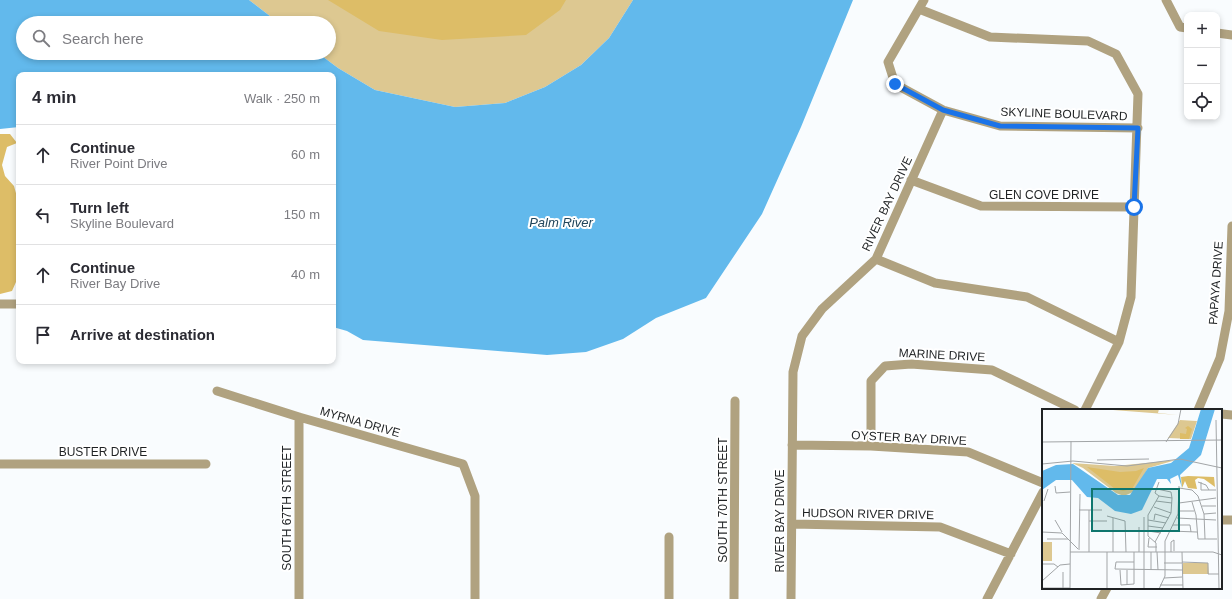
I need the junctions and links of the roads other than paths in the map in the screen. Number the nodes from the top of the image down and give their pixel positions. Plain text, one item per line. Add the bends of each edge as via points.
1 (924, 0) edge
2 (1166, 0) edge
3 (919, 9) junction
4 (1184, 28) edge
5 (1220, 33) edge
6 (1232, 35) edge
7 (943, 110) junction
8 (1138, 128) junction
9 (911, 180) junction
10 (1134, 207) junction
11 (1232, 226) edge
12 (876, 259) junction
13 (0, 304) edge
14 (16, 304) edge
15 (1230, 311) edge
16 (1119, 342) junction
17 (217, 391) dead end
18 (736, 401) dead end
19 (1073, 409) edge
20 (1086, 409) edge
21 (1198, 409) edge
22 (1222, 414) edge
23 (1232, 415) edge
24 (299, 417) junction
25 (792, 445) junction
26 (871, 446) junction
27 (0, 464) edge
28 (206, 464) dead end
29 (1042, 483) edge
30 (1042, 494) edge
31 (792, 524) junction
32 (669, 537) dead end
33 (1010, 554) junction
34 (1106, 589) edge
35 (299, 599) edge
36 (475, 599) edge
37 (669, 599) edge
38 (734, 599) edge
39 (791, 599) edge
40 (987, 599) edge
41 (1101, 599) edge

1 - 3 street
2 - 4 street via 1180,27
3 - 7 street via 888,62 895,84
3 - 8 street via 990,36 1088,41 1116,54 1138,94
5 - 6 street
7 - 8 street, SKYLINE BOULEVARD via 1000,126
7 - 9 street, RIVER BAY DRIVE
8 - 10 street
9 - 10 street, GLEN COVE DRIVE via 981,206
9 - 12 street, RIVER BAY DRIVE
10 - 16 street via 1131,296
11 - 15 street, PAPAYA DRIVE
12 - 16 street via 935,283 1027,297
12 - 25 street, RIVER BAY DRIVE via 822,309 802,336 793,372
13 - 14 street
15 - 21 street, PAPAYA DRIVE via 1220,358
16 - 20 street
17 - 24 street, MYRNA DRIVE
18 - 38 street, SOUTH 70TH STREET
19 - 26 street, MARINE DRIVE via 992,370 911,364 885,366 872,381
22 - 23 street
24 - 35 street, SOUTH 67TH STREET
24 - 36 street, MYRNA DRIVE via 464,464 475,496
25 - 26 street, OYSTER BAY DRIVE
25 - 31 street, RIVER BAY DRIVE
26 - 29 street, OYSTER BAY DRIVE via 968,452
27 - 28 street, BUSTER DRIVE
30 - 33 street
31 - 33 street, HUDSON RIVER DRIVE via 940,527
31 - 39 street, RIVER BAY DRIVE
32 - 37 street
33 - 40 street
34 - 41 street

